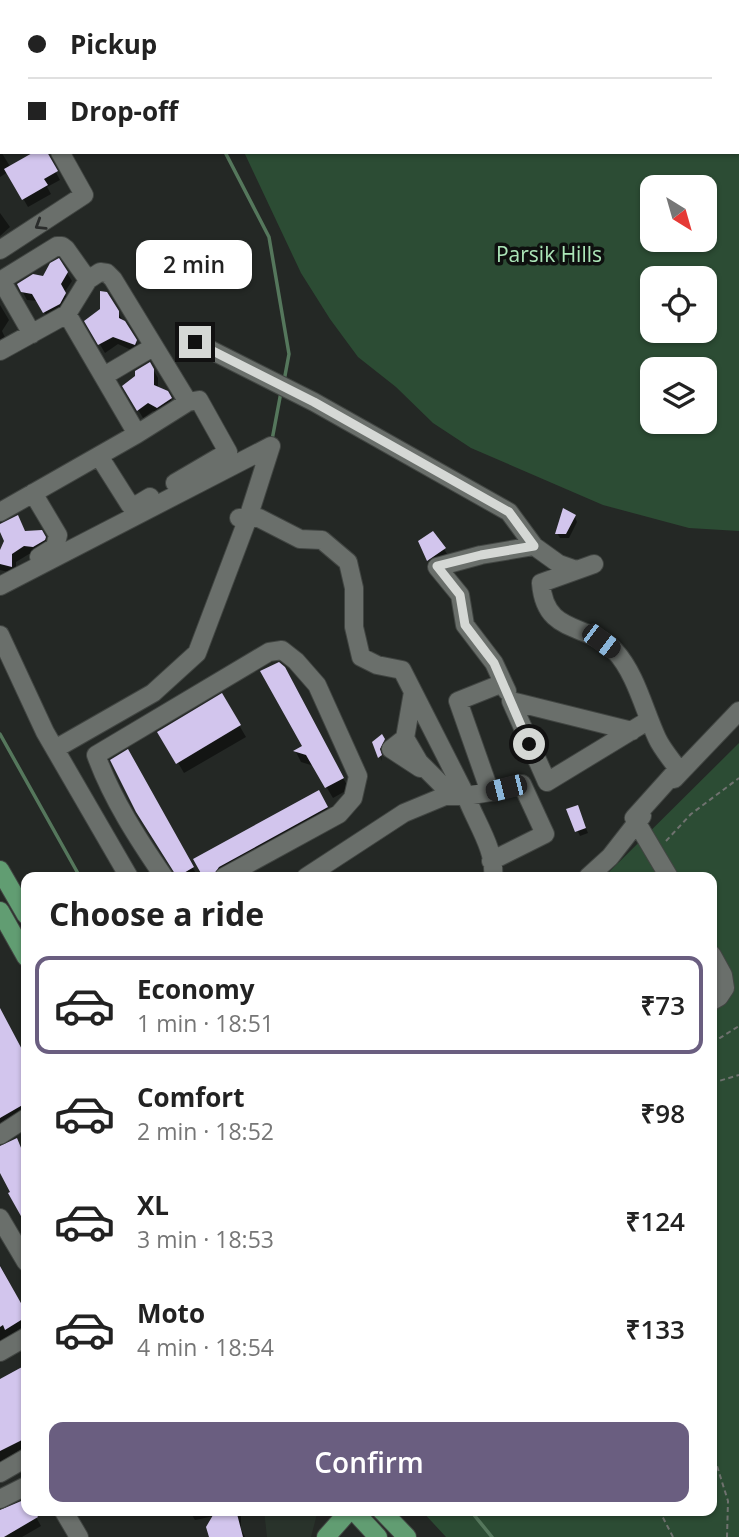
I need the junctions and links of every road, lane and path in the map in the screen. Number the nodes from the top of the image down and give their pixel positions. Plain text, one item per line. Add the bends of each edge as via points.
1 (61, 154) edge
2 (0, 250) edge
3 (1, 280) edge
4 (88, 280) junction
5 (67, 314) junction
6 (32, 334) junction
7 (195, 342) dead end
8 (153, 347) junction
9 (0, 351) edge
10 (104, 376) junction
11 (188, 402) junction
12 (137, 434) junction
13 (99, 456) junction
14 (33, 493) junction
15 (0, 512) edge
16 (243, 518) junction
17 (534, 546) junction
18 (594, 564) dead end
19 (576, 570) junction
20 (0, 574) edge
21 (0, 586) edge
22 (0, 635) edge
23 (503, 683) junction
24 (413, 692) junction
25 (511, 701) junction
26 (739, 710) edge
27 (649, 720) junction
28 (632, 732) junction
29 (57, 754) junction
30 (739, 778) edge
31 (547, 782) junction
32 (522, 784) junction
33 (490, 792) junction
34 (466, 796) junction
35 (637, 823) junction
36 (655, 854) junction
37 (492, 869) edge
38 (126, 872) edge
39 (161, 872) edge
40 (234, 872) edge
41 (314, 872) edge
42 (594, 872) edge
43 (666, 872) edge
44 (2, 876) edge
45 (21, 907) edge
46 (0, 911) edge
47 (21, 948) edge
48 (717, 965) edge
49 (717, 998) edge
50 (739, 1026) edge
51 (717, 1040) edge
52 (739, 1075) edge
53 (717, 1082) edge
54 (21, 1121) edge
55 (0, 1135) edge
56 (0, 1218) edge
57 (21, 1254) edge
58 (21, 1340) edge
59 (0, 1352) edge
60 (21, 1461) edge
61 (717, 1466) edge
62 (0, 1473) edge
63 (21, 1488) edge
64 (0, 1499) edge
65 (67, 1516) edge
66 (346, 1516) edge
67 (356, 1516) edge
68 (381, 1516) edge
69 (386, 1516) edge
70 (662, 1516) edge
71 (370, 1534) edge
72 (79, 1537) edge
73 (326, 1537) edge
74 (407, 1537) edge
75 (673, 1537) edge
76 (727, 1537) edge

1 -> 2 street via 84,195
3 - 4 street via 57,246 66,249
3 - 6 street
4 - 5 street
4 - 8 street via 100,272 113,279
5 - 6 street
5 - 10 street
6 - 9 street
7 - 17 street via 283,385 509,512
8 - 10 street
8 - 11 street
10 - 12 street
11 - 12 street
11 - 13 street via 199,401 227,453 135,506
12 - 13 street
13 - 14 street
14 - 15 street
14 - 20 street via 59,541 5,578
16 - 21 street via 271,446
16 - 24 street via 260,519 300,539 322,540 348,562 361,657 402,670
16 - 29 street via 197,653 153,693
17 - 19 street
17 - 23 street via 437,566 460,595 465,625
18 - 19 street
19 - 27 street via 541,583 543,601 558,620 615,651
22 - 29 street
23 - 25 street
23 - 33 street via 458,701
24 - 34 street
24 - 34 street via 405,738 419,762 441,784
25 - 28 street
25 - 31 street
26 - 35 street
27 - 28 street
27 - 35 street via 678,769 634,818
28 - 31 street
29 - 38 street
30 - 36 path via 691,814
31 - 32 street
32 - 33 street
32 - 37 street via 545,834
33 - 34 street
34 - 37 street via 488,846
34 - 41 street via 445,796 404,813
35 - 36 street
35 - 42 street
36 - 43 street
39 - 40 street via 106,782 96,755 269,652 282,650 317,685 358,776 353,798 339,814
44 - 45 main road
46 - 47 main road
48 - 49 street via 725,988
50 - 51 path
52 - 53 path
54 - 55 street
56 - 57 street
58 - 59 street
60 - 62 street
61 - 76 path via 728,1501
63 - 64 street
65 - 72 street
66 - 73 main road
67 - 71 main road
68 - 71 main road
69 - 74 main road
70 - 75 path

